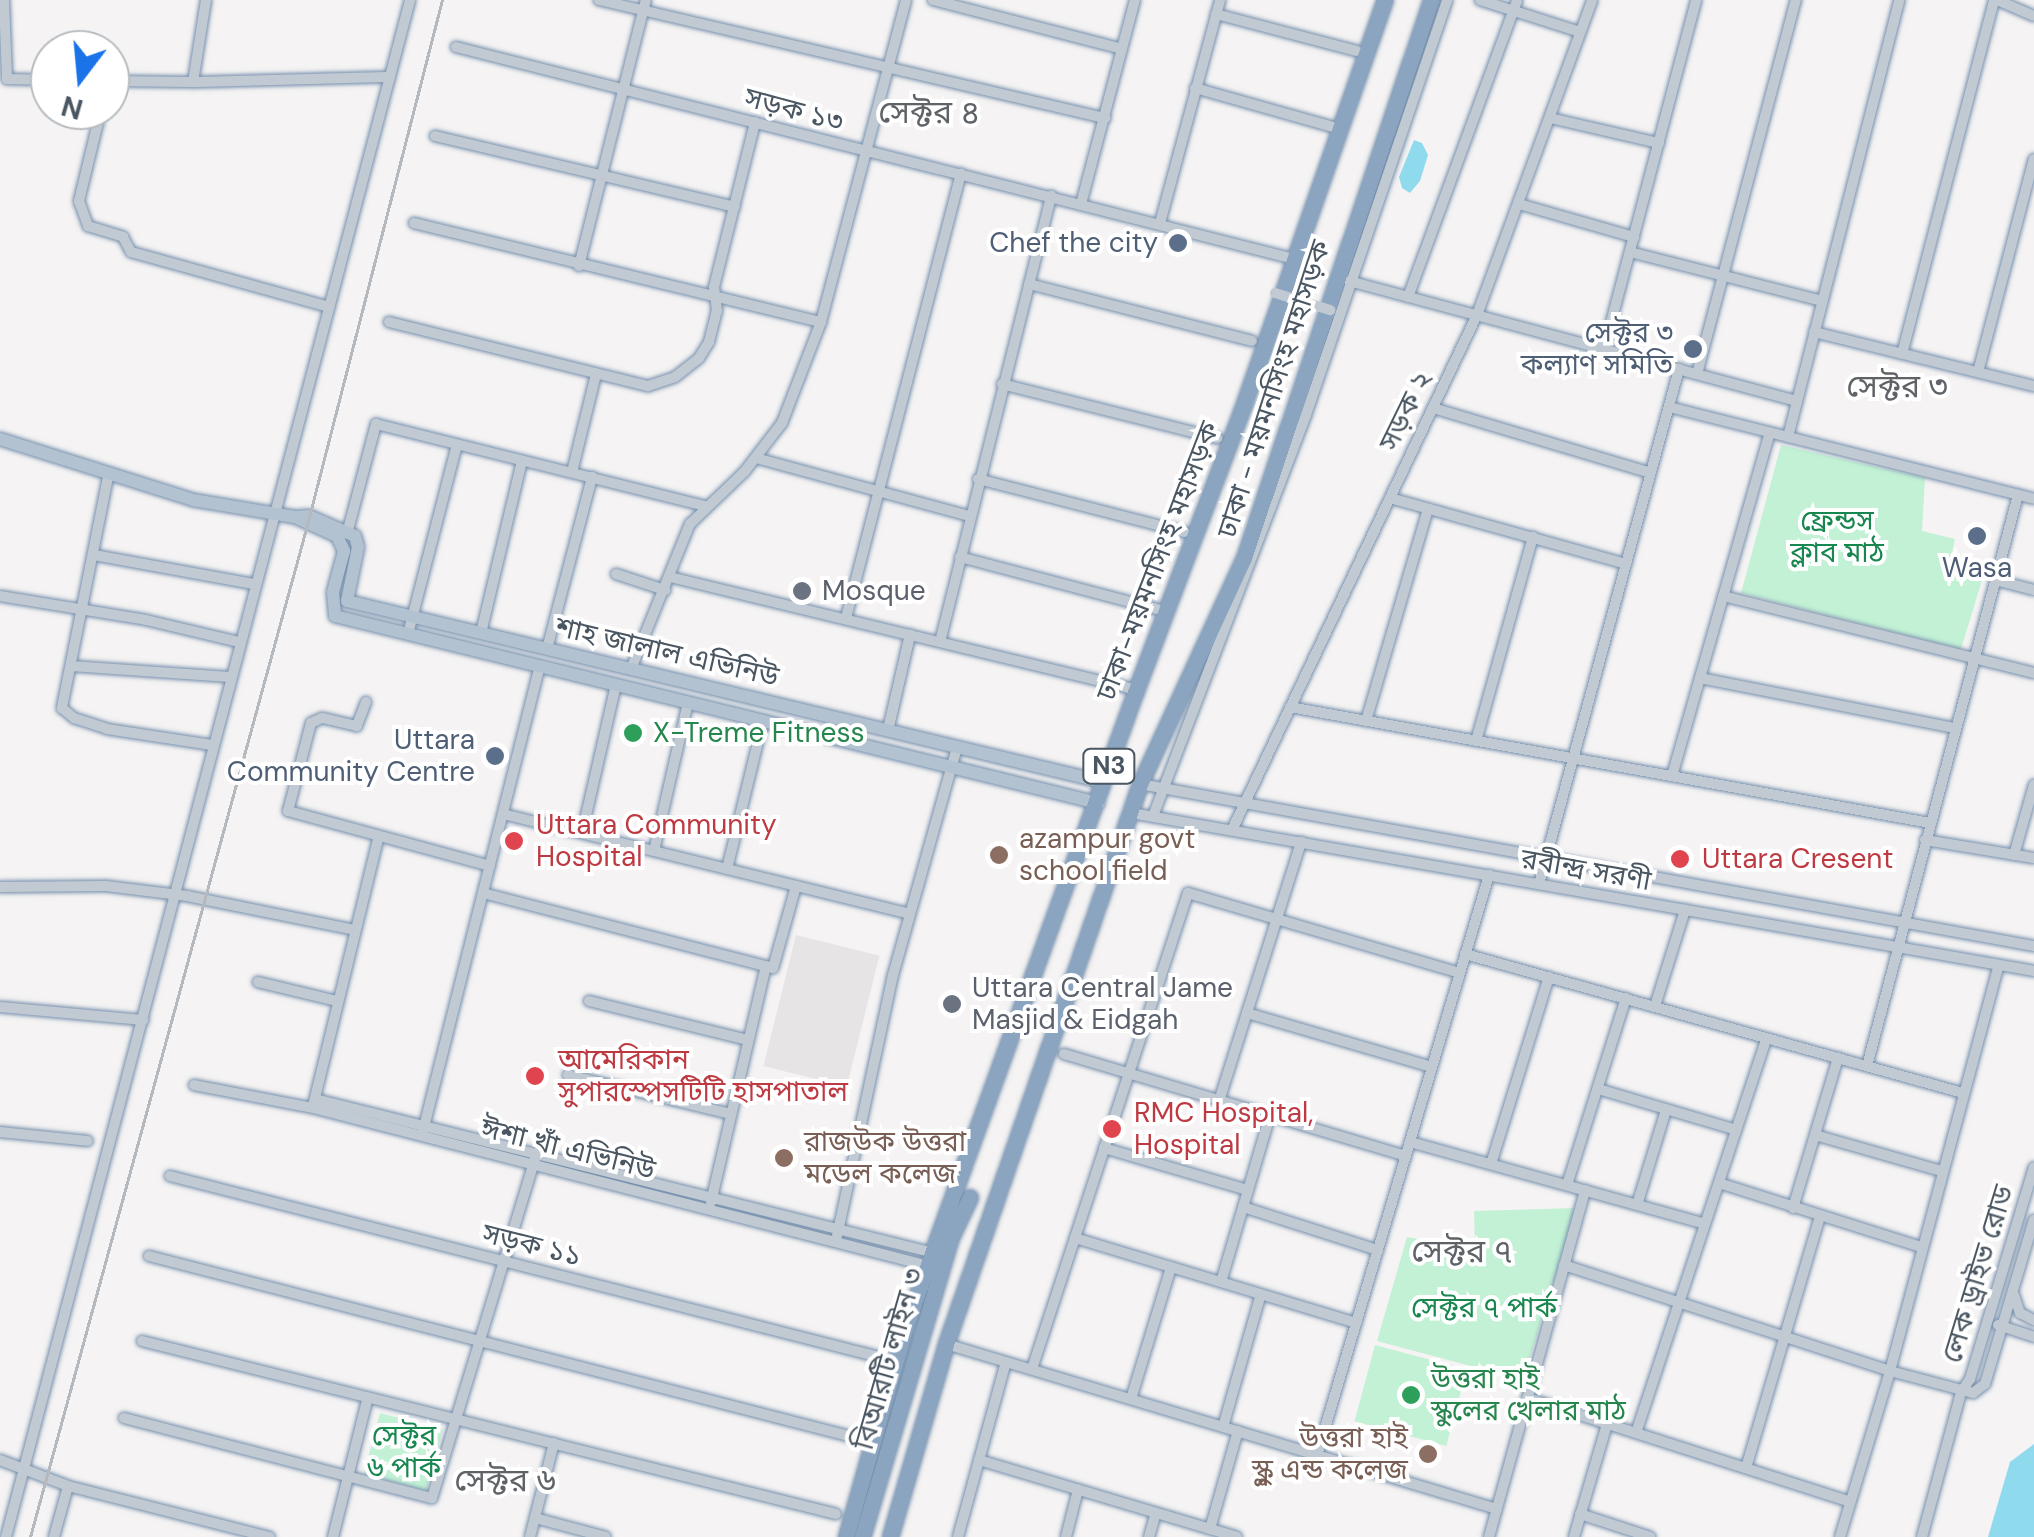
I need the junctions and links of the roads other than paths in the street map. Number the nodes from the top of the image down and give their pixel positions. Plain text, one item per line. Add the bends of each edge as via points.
1 (4, 0) edge
2 (207, 0) edge
3 (410, 0) edge
4 (599, 0) edge
5 (906, 0) edge
6 (932, 0) edge
7 (1136, 0) edge
8 (1220, 0) edge
9 (1384, 0) edge
10 (1432, 0) edge
11 (1447, 0) edge
12 (1480, 0) edge
13 (1592, 0) edge
14 (1696, 0) edge
15 (1796, 0) edge
16 (1899, 0) edge
17 (1996, 0) edge
18 (645, 5) edge
19 (1516, 5) edge
20 (1216, 14) junction
21 (2034, 16) edge
22 (1580, 32) junction
23 (456, 48) dead end
24 (1122, 49) junction
25 (1357, 51) dead end
26 (888, 66) junction
27 (390, 77) junction
28 (30, 80) edge
29 (130, 82) edge
30 (194, 82) junction
31 (1196, 88) junction
32 (622, 89) junction
33 (1105, 118) junction
34 (1550, 118) junction
35 (755, 122) junction
36 (1333, 127) dead end
37 (96, 130) edge
38 (435, 136) dead end
39 (1658, 142) junction
40 (866, 152) junction
41 (2034, 158) edge
42 (599, 172) junction
43 (960, 174) junction
44 (1051, 196) junction
45 (1081, 204) junction
46 (1519, 204) junction
47 (735, 206) junction
48 (1160, 222) junction
49 (414, 223) dead end
50 (1634, 237) junction
51 (1630, 252) junction
52 (1294, 259) junction
53 (579, 266) junction
54 (1723, 276) junction
55 (1349, 281) junction
56 (1029, 284) junction
57 (1275, 293) dead end
58 (1408, 297) junction
59 (715, 298) junction
60 (1822, 301) junction
61 (329, 307) junction
62 (1330, 310) dead end
63 (1477, 315) junction
64 (389, 322) dead end
65 (821, 322) junction
66 (1814, 332) junction
67 (1252, 341) dead end
68 (1604, 349) junction
69 (1902, 354) junction
70 (1679, 370) junction
71 (1978, 372) junction
72 (596, 374) junction
73 (1697, 374) junction
74 (1002, 384) junction
75 (2034, 386) edge
76 (1797, 401) junction
77 (1669, 407) junction
78 (1433, 408) junction
79 (1770, 433) junction
80 (1788, 437) junction
81 (1218, 438) dead end
82 (0, 440) edge
83 (456, 444) junction
84 (756, 458) junction
85 (522, 461) junction
86 (572, 472) junction
87 (1651, 473) junction
88 (108, 477) junction
89 (592, 477) junction
90 (978, 479) junction
91 (2034, 482) edge
92 (877, 493) junction
93 (2027, 497) edge
94 (1390, 498) junction
95 (706, 506) junction
96 (1428, 509) junction
97 (272, 512) junction
98 (970, 516) junction
99 (301, 521) junction
100 (348, 530) junction
101 (1184, 532) dead end
102 (1533, 537) junction
103 (94, 555) junction
104 (960, 557) junction
105 (1626, 564) junction
106 (616, 574) dead end
107 (670, 577) junction
108 (1995, 580) junction
109 (253, 584) junction
110 (665, 590) junction
111 (2034, 590) edge
112 (0, 596) edge
113 (1723, 596) junction
114 (84, 608) junction
115 (1157, 610) dead end
116 (413, 616) junction
117 (846, 618) junction
118 (481, 633) junction
119 (408, 634) junction
120 (239, 642) junction
121 (940, 642) junction
122 (547, 648) junction
123 (1974, 659) junction
124 (71, 666) junction
125 (540, 666) junction
126 (631, 669) junction
127 (2034, 674) edge
128 (230, 678) junction
129 (1700, 678) junction
130 (616, 685) junction
131 (1129, 688) dead end
132 (366, 702) dead end
133 (688, 702) junction
134 (1290, 707) junction
135 (892, 711) junction
136 (764, 721) junction
137 (1366, 721) junction
138 (1956, 728) junction
139 (888, 730) junction
140 (1476, 741) junction
141 (212, 745) junction
142 (957, 747) junction
143 (1573, 758) junction
144 (952, 767) junction
145 (1672, 776) junction
146 (1103, 782) junction
147 (1140, 784) junction
148 (2034, 784) edge
149 (1164, 788) junction
150 (1098, 803) junction
151 (1244, 803) junction
152 (1131, 812) junction
153 (503, 814) junction
154 (1153, 816) junction
155 (1930, 823) junction
156 (1232, 830) junction
157 (582, 833) junction
158 (378, 840) junction
159 (1925, 840) junction
160 (1301, 842) junction
161 (654, 851) junction
162 (2014, 855) junction
163 (1546, 858) junction
164 (2034, 858) edge
165 (490, 866) junction
166 (727, 869) junction
167 (1489, 875) junction
168 (1539, 884) junction
169 (796, 886) junction
170 (0, 887) edge
171 (483, 893) junction
172 (174, 896) junction
173 (1685, 910) junction
174 (908, 914) junction
175 (1277, 919) junction
176 (1903, 922) junction
177 (355, 930) junction
178 (2034, 946) edge
179 (1902, 948) junction
180 (1466, 954) junction
181 (1999, 965) junction
182 (766, 966) junction
183 (2034, 971) edge
184 (1460, 973) junction
185 (1549, 977) junction
186 (258, 982) dead end
187 (1626, 998) junction
188 (589, 1001) dead end
189 (337, 1002) junction
190 (1656, 1006) junction
191 (0, 1007) edge
192 (1246, 1013) junction
193 (143, 1020) junction
194 (1767, 1038) junction
195 (748, 1040) junction
196 (1064, 1054) dead end
197 (1838, 1058) junction
198 (1867, 1066) junction
199 (1432, 1068) junction
200 (1129, 1074) junction
201 (568, 1076) dead end
202 (194, 1085) dead end
203 (1598, 1089) junction
204 (1963, 1092) junction
205 (1219, 1100) junction
206 (314, 1103) junction
207 (1666, 1110) junction
208 (730, 1114) junction
209 (1270, 1116) junction
210 (1736, 1130) junction
211 (423, 1131) junction
212 (0, 1132) edge
213 (1816, 1134) junction
214 (88, 1140) dead end
215 (1410, 1142) junction
216 (1104, 1148) junction
217 (1406, 1156) junction
218 (536, 1158) junction
219 (1491, 1164) junction
220 (2034, 1168) edge
221 (1942, 1171) junction
222 (170, 1176) dead end
223 (1719, 1183) junction
224 (1567, 1186) junction
225 (1248, 1190) junction
226 (1585, 1190) junction
227 (964, 1192) junction
228 (711, 1202) junction
229 (1637, 1205) junction
230 (1243, 1208) junction
231 (1794, 1208) junction
232 (1820, 1216) junction
233 (2034, 1220) edge
234 (1705, 1224) junction
235 (838, 1235) junction
236 (1075, 1238) junction
237 (1920, 1246) junction
238 (1378, 1250) junction
239 (149, 1256) dead end
240 (502, 1260) junction
241 (931, 1260) junction
242 (1564, 1266) junction
243 (1171, 1267) junction
244 (1221, 1282) junction
245 (2014, 1288) junction
246 (1261, 1294) junction
247 (1679, 1303) junction
248 (1990, 1318) junction
249 (2034, 1320) edge
250 (1356, 1323) junction
251 (2003, 1328) junction
252 (1784, 1337) junction
253 (2034, 1337) edge
254 (478, 1338) junction
255 (142, 1341) dead end
256 (946, 1344) junction
257 (884, 1358) dead end
258 (1006, 1362) junction
259 (1032, 1370) junction
260 (1890, 1371) junction
261 (1961, 1392) junction
262 (368, 1397) junction
263 (1528, 1398) junction
264 (1131, 1399) junction
265 (454, 1417) junction
266 (124, 1418) dead end
267 (1607, 1424) junction
268 (1222, 1427) junction
269 (1238, 1432) junction
270 (1636, 1433) junction
271 (857, 1438) dead end
272 (554, 1442) junction
273 (1318, 1455) junction
274 (0, 1460) edge
275 (979, 1460) junction
276 (1746, 1468) junction
277 (26, 1470) junction
278 (347, 1474) junction
279 (68, 1486) junction
280 (1078, 1490) junction
281 (1850, 1502) junction
282 (1496, 1509) junction
283 (1156, 1512) junction
284 (836, 1514) dead end
285 (1580, 1514) junction
286 (535, 1518) junction
287 (1210, 1528) junction
288 (6, 1537) edge
289 (54, 1537) edge
290 (270, 1537) edge
291 (333, 1537) edge
292 (530, 1537) edge
293 (606, 1537) edge
294 (846, 1537) edge
295 (862, 1537) edge
296 (890, 1537) edge
297 (958, 1537) edge
298 (1066, 1537) edge
299 (1149, 1537) edge
300 (1237, 1537) edge
301 (1489, 1537) edge
302 (1574, 1537) edge
303 (1650, 1537) edge
304 (1840, 1537) edge
305 (1922, 1537) edge

1 - 28 street via 7,79
2 - 30 street
3 - 27 street
4 - 18 street
5 - 26 street
6 - 24 street
7 - 24 street
8 - 20 street
9 - 52 highway, ঢাকা-ময়মনসিংহ মহাসড়ক / N3
10 - 147 highway, ঢাকা - ময়মনসিংহ মহাসড়ক / N3 via 1244,558
11 - 55 street
12 - 19 street
13 - 22 street, সড়ক ২
14 - 39 street
15 - 54 street
16 - 60 street
17 - 21 street
17 - 69 street
18 - 26 street
18 - 32 street
19 - 22 street
19 - 58 street
20 - 25 street
20 - 31 street
22 - 34 street, সড়ক ২
23 - 32 street, সড়ক ১৩
24 - 33 street
26 - 33 street
26 - 40 street
27 - 30 street
27 - 61 street
29 - 30 street
31 - 36 street
31 - 48 street
32 - 35 street, সড়ক ১৩
32 - 42 street
33 - 45 street
34 - 39 street
34 - 46 street, সড়ক ২
35 - 40 street, সড়ক ১৩
35 - 47 street
37 - 61 street via 79,201 84,223 122,237 131,252
38 - 42 street
39 - 50 street
40 - 43 street, সড়ক ১৩
40 - 65 street
41 - 71 street
42 - 47 street
42 - 53 street
43 - 44 street, সড়ক ১৩
43 - 92 street
44 - 45 street, সড়ক ১৩
44 - 56 street
45 - 48 street, সড়ক ১৩
46 - 50 street
46 - 63 street, সড়ক ২
47 - 59 street
48 - 52 street, সড়ক ১৩
49 - 53 street
50 - 51 street
51 - 54 street
51 - 68 street
52 - 146 highway, ঢাকা-ময়মনসিংহ মহাসড়ক / N3
53 - 59 street
54 - 60 street
54 - 73 street
55 - 58 street
55 - 149 street via 1231,621
56 - 67 street
56 - 74 street
57 - 62 street, bridge
58 - 63 street
59 - 65 street
59 - 72 street via 718,311 700,358 675,377 648,386
60 - 66 street
61 - 97 street
63 - 68 street
63 - 78 street, সড়ক ২
64 - 72 street
65 - 84 street via 782,423
66 - 69 street
66 - 76 street
68 - 70 street
69 - 71 street
70 - 73 street
70 - 77 street
71 - 75 street
72 - 86 street
73 - 76 street
74 - 81 street
74 - 90 street
76 - 80 street
77 - 79 street
77 - 87 street
78 - 87 street
78 - 94 street, সড়ক ২
79 - 80 street
79 - 113 street
80 - 93 street
82 - 88 main road
83 - 85 street
83 - 100 street via 376,424
83 - 116 street
84 - 92 street
84 - 95 street
85 - 86 street
85 - 118 street
86 - 89 street
87 - 105 street
88 - 97 main road
88 - 103 street
89 - 95 street
89 - 122 street
90 - 98 street
90 - 101 street
91 - 93 street
92 - 98 street
92 - 117 street
93 - 108 street
94 - 96 street
94 - 134 street, সড়ক ২
95 - 107 street via 690,524
96 - 102 street
96 - 137 street
97 - 99 main road
97 - 109 street
98 - 104 street
99 - 100 main road via 310,516
99 - 119 main road, শাহ জালাল এভিনিউ via 344,545 331,604 335,616
100 - 116 main road, শাহ জালাল এভিনিউ via 358,548 347,601
102 - 105 street
102 - 140 street
103 - 109 street
103 - 114 street
104 - 115 street
104 - 121 street
105 - 143 street
106 - 110 street
107 - 110 street
107 - 117 street
108 - 111 street
108 - 123 street
109 - 120 street
110 - 126 street
112 - 114 street
113 - 123 street
113 - 129 street
114 - 120 street
114 - 124 street
116 - 118 main road, শাহ জালাল এভিনিউ
116 - 119 street
117 - 135 street via 910,635
118 - 122 main road, শাহ জালাল এভিনিউ
119 - 125 main road, শাহ জালাল এভিনিউ
120 - 128 street
121 - 131 street
121 - 135 street via 910,635
122 - 126 main road, শাহ জালাল এভিনিউ
123 - 127 street
123 - 138 street
124 - 128 street
124 - 141 street via 62,708 74,718
125 - 130 main road, শাহ জালাল এভিনিউ
125 - 153 street
126 - 139 main road, শাহ জালাল এভিনিউ
128 - 141 street
129 - 138 street
129 - 145 street
130 - 133 main road, শাহ জালাল এভিনিউ
130 - 157 street
132 - 158 street via 357,726 311,722 286,806 292,814
133 - 136 main road, শাহ জালাল এভিনিউ
133 - 161 street
134 - 137 street
134 - 151 street, সড়ক ২
135 - 139 street
136 - 144 main road, শাহ জালাল এভিনিউ
136 - 166 street
137 - 140 street
138 - 155 street
139 - 142 main road, শাহ জালাল এভিনিউ
140 - 143 street
141 - 172 street
142 - 144 street
142 - 146 main road, শাহ জালাল এভিনিউ
143 - 145 street
143 - 163 street
144 - 150 main road, শাহ জালাল এভিনিউ
144 - 174 street
145 - 155 street
146 - 150 highway, ঢাকা-ময়মনসিংহ মহাসড়ক / N3
147 - 149 street, রবীন্দ্র সরণী
147 - 152 highway, N3
148 - 162 street
149 - 151 street, রবীন্দ্র সরণী
149 - 154 street
150 - 227 highway, ঢাকা-ময়মনসিংহ মহাসড়ক / N3
151 - 156 street, সড়ক ২
151 - 163 street, রবীন্দ্র সরণী
152 - 154 street, রবীন্দ্র সরণী
152 - 256 highway, N3
153 - 157 street
153 - 165 street
154 - 156 street, রবীন্দ্র সরণী
155 - 159 street
156 - 160 street, রবীন্দ্র সরণী
157 - 161 street
158 - 165 street
158 - 177 street
159 - 162 street
159 - 176 street
160 - 167 street, রবীন্দ্র সরণী
160 - 175 street
161 - 166 street
162 - 164 street
163 - 168 street
163 - 176 street, রবীন্দ্র সরণী
165 - 171 street
166 - 169 street
167 - 168 street, রবীন্দ্র সরণী
167 - 180 street
168 - 173 street, রবীন্দ্র সরণী
169 - 174 street
169 - 182 street via 773,968
170 - 172 street via 106,886
171 - 182 street
171 - 211 street
172 - 177 street
172 - 193 street
173 - 179 street, রবীন্দ্র সরণী
173 - 190 street
174 - 235 street
175 - 184 street
175 - 192 street
175 - 200 street via 1188,893
176 - 178 street, রবীন্দ্র সরণী
176 - 179 street
177 - 189 street
179 - 181 street, রবীন্দ্র সরণী
179 - 198 street
180 - 184 street
180 - 185 street
181 - 183 street, রবীন্দ্র সরণী
181 - 204 street
182 - 195 street
184 - 199 street
185 - 187 street
185 - 219 street
186 - 189 street
187 - 190 street
187 - 203 street
188 - 195 street
189 - 206 street
190 - 194 street
191 - 193 street
192 - 199 street
192 - 205 street
193 - 277 street
194 - 197 street
194 - 210 street
195 - 208 street
196 - 200 street
197 - 198 street
197 - 213 street
198 - 204 street
199 - 215 street
200 - 205 street
200 - 216 street
201 - 208 street
202 - 206 street
203 - 207 street
203 - 224 street
204 - 221 street
205 - 209 street
206 - 211 street, ঈশা খাঁ এভিনিউ
207 - 210 street
207 - 229 street
208 - 228 street
209 - 217 street
209 - 225 street
210 - 223 street
211 - 218 street, ঈশা খাঁ এভিনিউ
212 - 214 street
213 - 221 street
213 - 231 street
215 - 217 street
215 - 219 street
216 - 225 street
216 - 236 street
217 - 238 street
218 - 228 street, ঈশা খাঁ এভিনিউ
218 - 240 street
219 - 224 street
220 - 248 street, লেক ড্রাইভ রোড
221 - 237 street
222 - 240 street, সড়ক ১১
223 - 231 street
223 - 234 street
224 - 226 street
225 - 230 street
226 - 229 street
226 - 242 street
227 - 241 highway, ঢাকা-ময়মনসিংহ মহাসড়ক / N3
227 - 295 highway, বিআরটি লাইন ৩
228 - 235 street, ঈশা খাঁ এভিনিউ
229 - 234 street
230 - 238 street
230 - 244 street
231 - 232 street
232 - 237 street
232 - 252 street
233 - 245 street, লেক ড্রাইভ রোড
234 - 247 street
235 - 241 street, ঈশা খাঁ এভিনিউ
236 - 243 street
236 - 259 street
237 - 260 street
238 - 250 street
239 - 254 street
240 - 254 street
240 - 257 street, সড়ক ১১
241 - 294 highway, ঢাকা-ময়মনসিংহ মহাসড়ক / N3 via 888,1379
242 - 247 street
242 - 263 street
243 - 244 street
243 - 264 street
244 - 246 street
245 - 249 street via 2020,1313
245 - 251 street, লেক ড্রাইভ রোড
246 - 250 street
246 - 268 street
247 - 252 street
247 - 270 street
248 - 251 street
248 - 261 street, লেক ড্রাইভ রোড
250 - 273 street
251 - 253 street
251 - 261 street, লেক ড্রাইভ রোড via 1984,1384 1974,1394
252 - 260 street
252 - 276 street
254 - 265 street
254 - 271 street
255 - 262 street
256 - 258 street
256 - 296 highway, N3
258 - 259 street
258 - 275 street
259 - 264 street
260 - 261 street
260 - 281 street
261 - 305 street, লেক ড্রাইভ রোড
262 - 265 street
262 - 278 street
263 - 267 street
263 - 282 street
264 - 268 street
265 - 272 street
265 - 278 street via 432,1498
266 - 278 street
267 - 270 street
267 - 285 street
268 - 269 street
269 - 273 street
269 - 287 street
270 - 276 street
272 - 284 street
272 - 286 street
273 - 282 street
274 - 277 street
275 - 280 street
275 - 297 street
276 - 281 street
277 - 279 street
277 - 288 street
278 - 291 street
279 - 289 street
279 - 290 street
280 - 283 street
280 - 298 street
281 - 304 street
282 - 301 street
283 - 287 street
283 - 299 street
285 - 302 street
285 - 303 street
286 - 292 street
286 - 293 street
287 - 300 street

